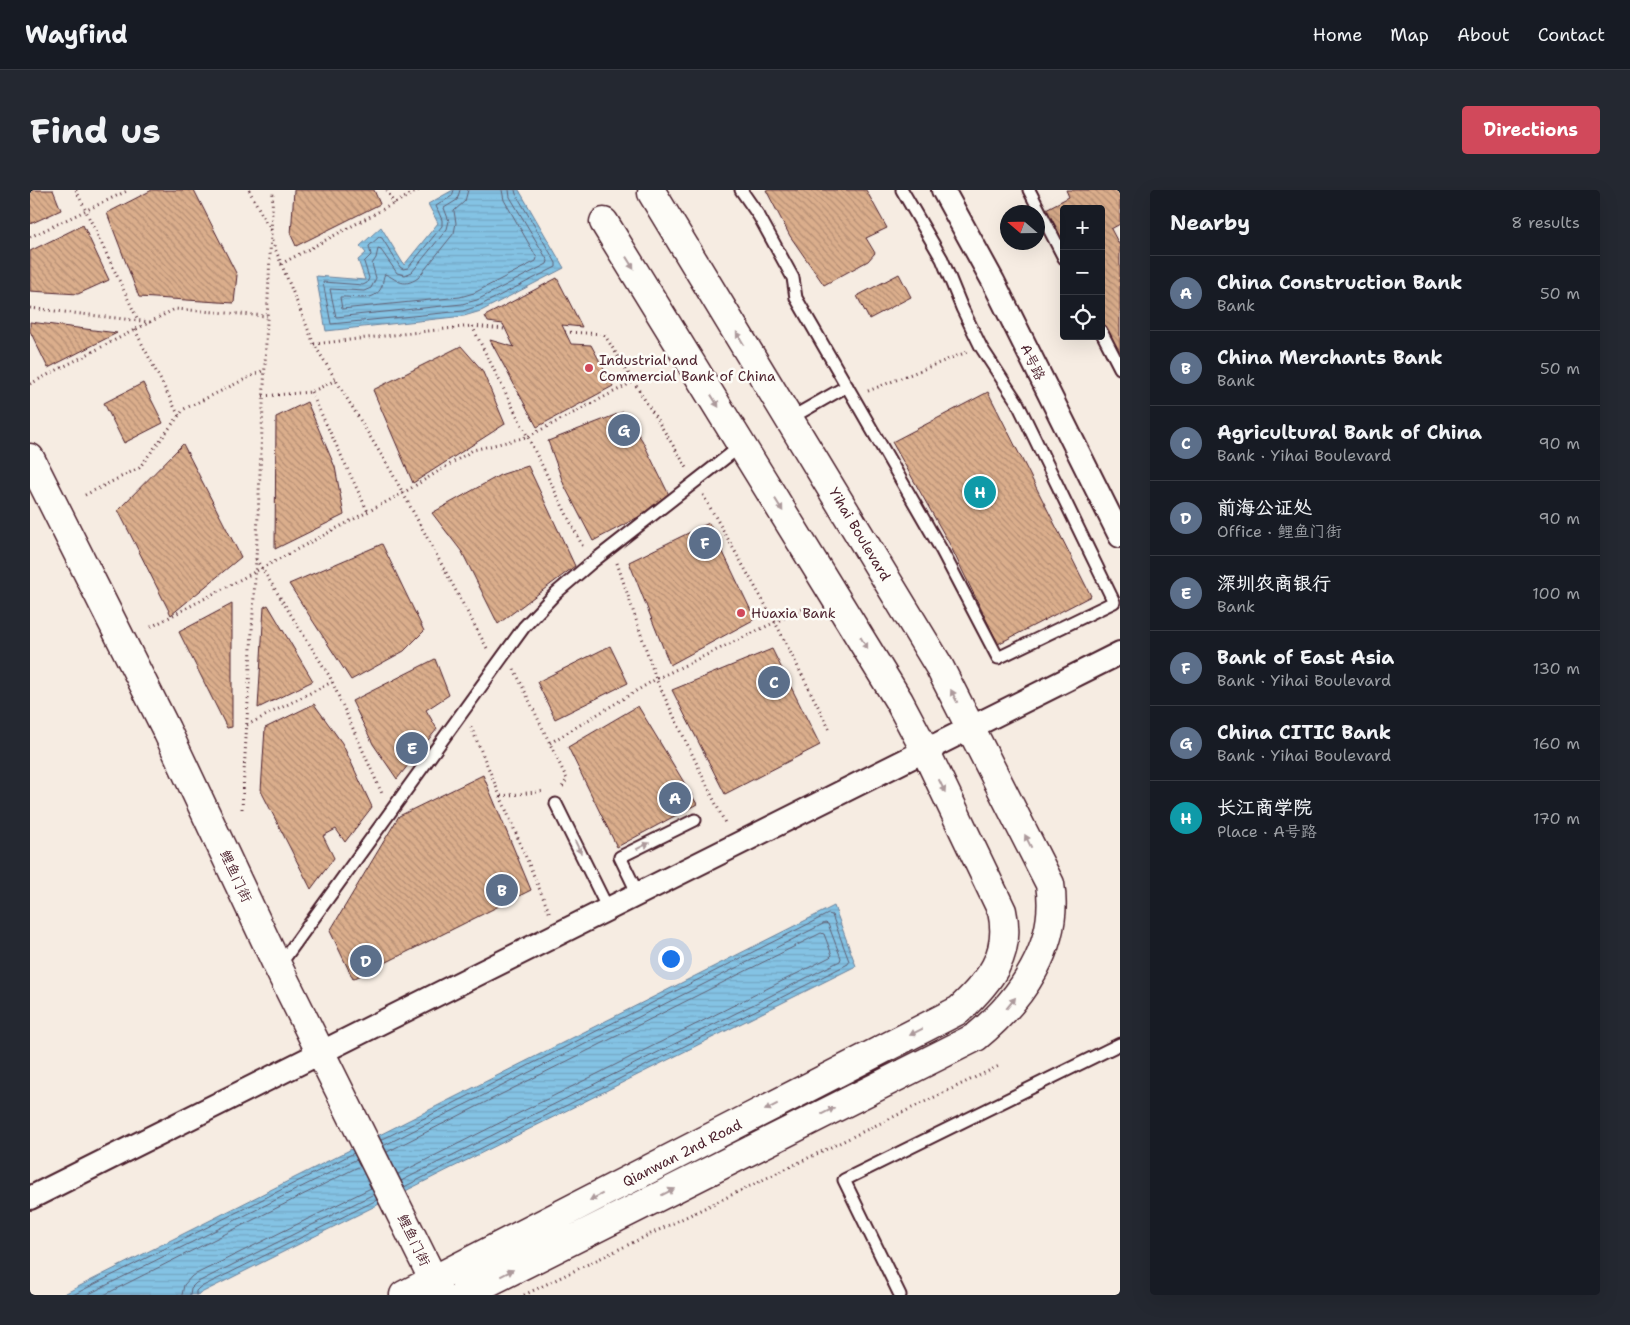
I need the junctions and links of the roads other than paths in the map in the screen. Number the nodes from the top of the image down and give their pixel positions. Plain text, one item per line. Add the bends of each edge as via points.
1 (741, 190) edge
2 (902, 190) edge
3 (943, 190) edge
4 (1029, 190) edge
5 (652, 193) dead end
6 (604, 222) dead end
7 (1060, 250) edge
8 (1105, 339) edge
9 (1120, 368) edge
10 (850, 391) junction
11 (789, 419) junction
12 (742, 445) junction
13 (30, 458) edge
14 (1120, 536) edge
15 (1120, 653) edge
16 (971, 728) junction
17 (925, 750) junction
18 (556, 804) dead end
19 (695, 820) dead end
20 (1050, 884) joint
21 (638, 894) junction
22 (608, 909) junction
23 (278, 967) junction
24 (1120, 1044) edge
25 (321, 1053) junction
26 (30, 1198) edge
27 (437, 1287) edge
28 (404, 1295) edge
29 (463, 1295) edge
30 (900, 1295) edge

1 - 10 lane via 760,216 793,278 796,298
2 - 10 lane via 942,259 980,347 1016,402 1114,602 998,658 942,551
3 - 14 street, A号路 via 993,281
4 - 7 lane
11 -> 5 street, Yihai Boulevard
6 -> 12 street
8 - 9 lane
10 - 11 lane
16 -> 11 street, Yihai Boulevard via 939,666
12 -> 17 street via 875,660
12 - 23 lane via 591,562 524,627
13 - 23 street, 鲤鱼门街 via 166,729
15 - 16 street
16 - 17 street
20 -> 16 street, Yihai Boulevard
17 - 21 street
17 -> 27 street, Qianwan 2nd Road via 1002,911 1005,935 995,970 986,983 959,1010
18 -> 22 lane
21 -> 19 lane via 620,857
29 -> 20 street, Qianwan 2nd Road via 976,1037 1010,1005 1035,967 1050,924
21 - 22 street
22 - 25 street
23 - 25 street, 鲤鱼门街
24 - 30 lane via 844,1180
25 - 26 street
25 - 27 street, 鲤鱼门街
27 - 28 street, Qianwan 2nd Road

